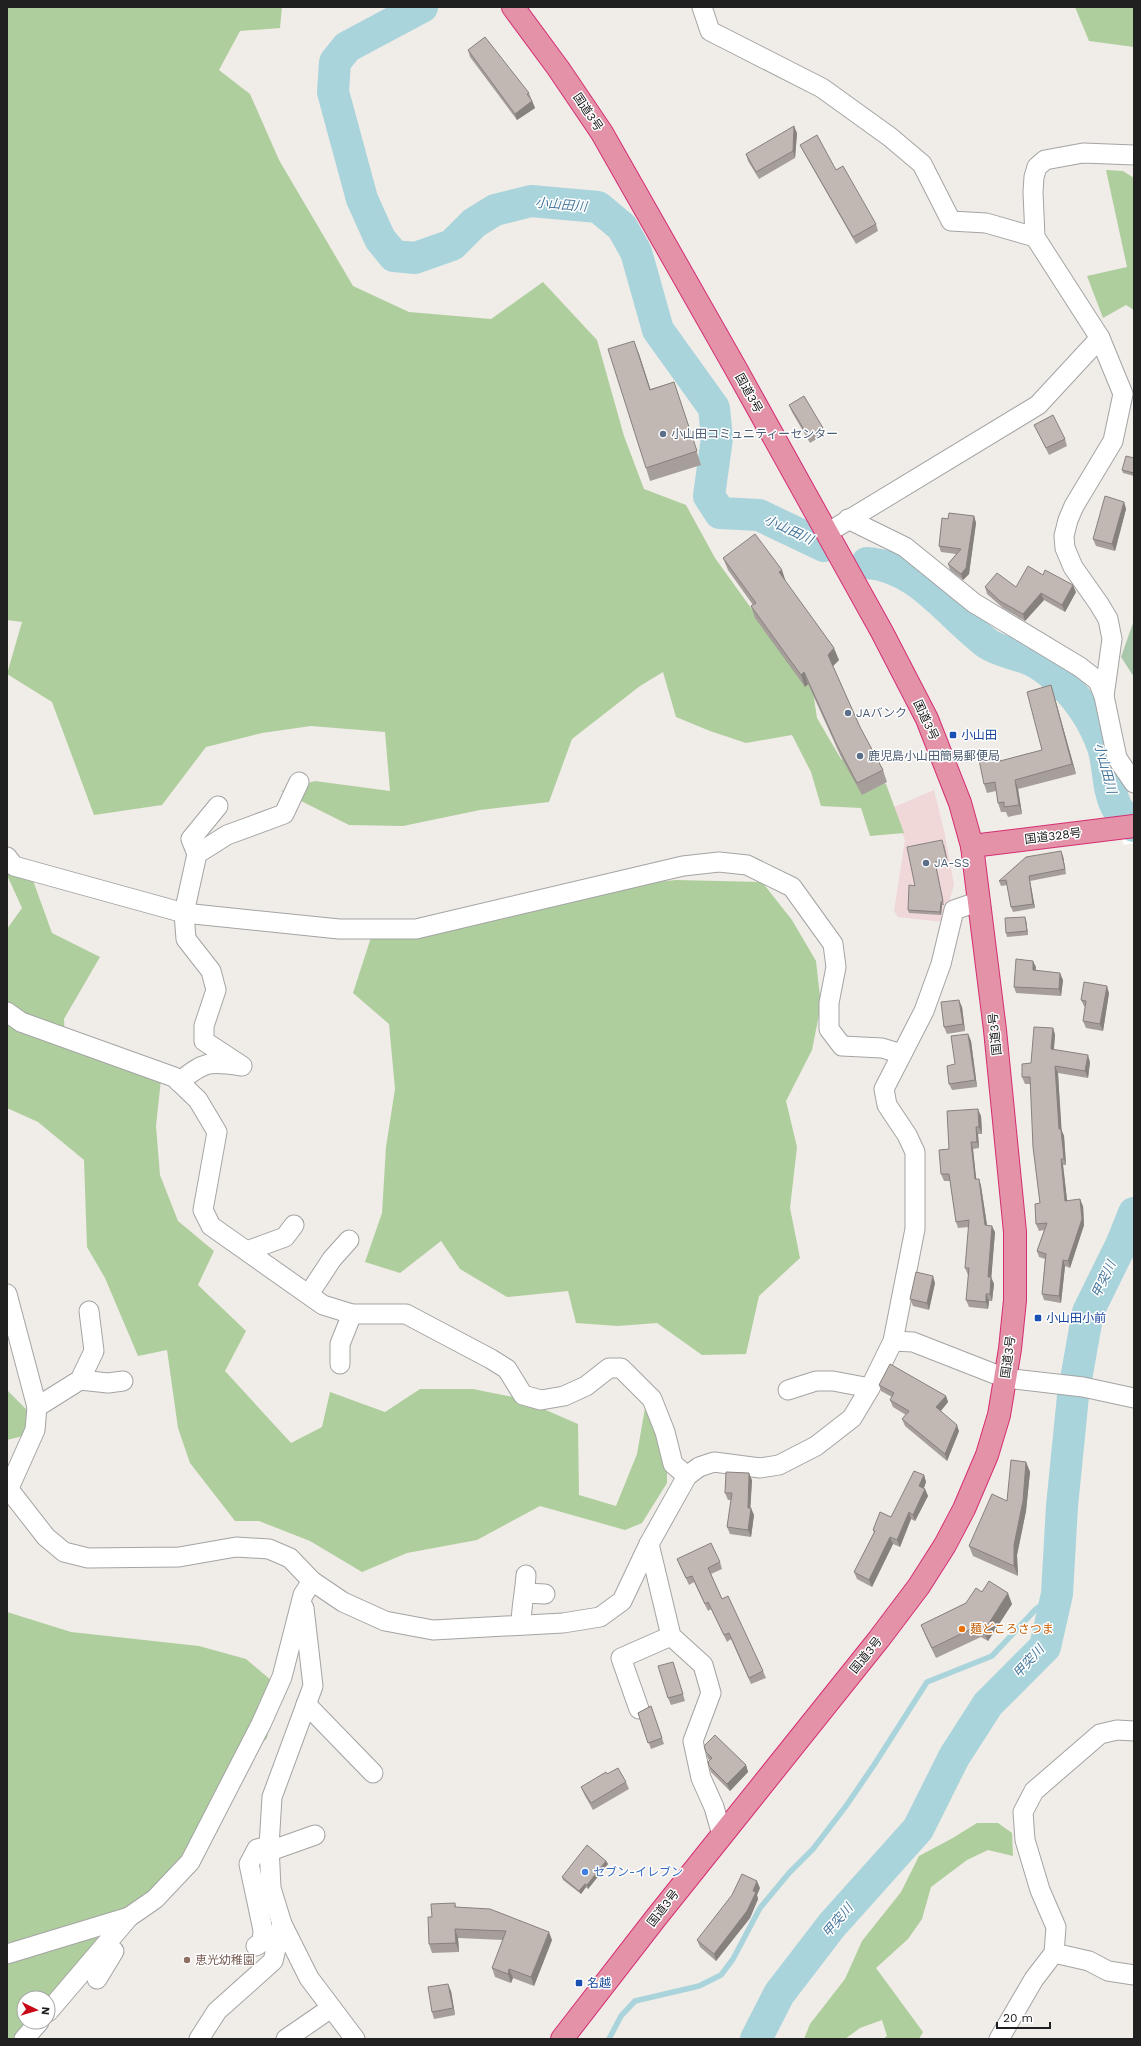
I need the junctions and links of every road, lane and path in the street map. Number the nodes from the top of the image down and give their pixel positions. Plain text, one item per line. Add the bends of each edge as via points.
1 (513, 7) edge
2 (702, 7) edge
3 (1134, 155) edge
4 (1035, 237) junction
5 (1100, 338) junction
6 (848, 519) junction
7 (827, 533) junction
8 (1104, 696) junction
9 (299, 782) dead end
10 (1134, 783) edge
11 (218, 806) dead end
12 (1126, 827) edge
13 (972, 846) junction
14 (197, 854) junction
15 (9, 862) edge
16 (980, 901) junction
17 (184, 913) junction
18 (7, 1012) edge
19 (902, 1054) junction
20 (179, 1082) junction
21 (294, 1225) dead end
22 (349, 1240) dead end
23 (247, 1251) junction
24 (7, 1294) edge
25 (309, 1294) junction
26 (89, 1312) dead end
27 (352, 1314) junction
28 (893, 1341) junction
29 (340, 1364) dead end
30 (811, 1369) dead end
31 (1005, 1378) junction
32 (80, 1380) junction
33 (123, 1381) dead end
34 (833, 1381) junction
35 (870, 1388) junction
36 (788, 1390) dead end
37 (1134, 1398) edge
38 (37, 1407) junction
39 (687, 1476) junction
40 (8, 1488) edge
41 (649, 1544) junction
42 (307, 1588) junction
43 (545, 1594) dead end
44 (521, 1625) junction
45 (671, 1636) junction
46 (306, 1704) junction
47 (639, 1709) dead end
48 (1134, 1731) edge
49 (373, 1773) dead end
50 (315, 1835) dead end
51 (722, 1835) junction
52 (270, 1849) junction
53 (129, 1917) junction
54 (282, 1924) junction
55 (117, 1932) junction
56 (256, 1946) dead end
57 (1054, 1953) junction
58 (7, 1954) edge
59 (1134, 1975) edge
60 (97, 1979) dead end
61 (56, 2003) edge
62 (331, 2008) junction
63 (32, 2030) edge
64 (24, 2039) edge
65 (199, 2039) edge
66 (286, 2039) edge
67 (355, 2039) edge
68 (562, 2039) edge
69 (999, 2039) edge

1 - 7 highway, 国道3号 via 602,133
2 - 4 street via 710,30 822,88 890,137 922,164 951,221 986,223
3 - 4 street via 1083,153 1045,160 1037,167 1033,192
4 - 5 street
5 - 6 street via 1038,405
5 - 8 street via 1123,394 1113,441 1074,506 1064,536 1065,548 1073,567 1108,619 1112,639
6 - 7 street
6 - 8 street via 905,547 974,604 1080,667 1098,681
7 - 13 highway, 国道3号 via 927,719 955,790
8 - 10 street via 1117,758
9 - 14 street via 284,814 227,835
11 - 14 street via 191,839
12 - 13 highway, 国道328号
13 - 16 highway, 国道3号
14 - 17 street
15 - 17 street
16 - 19 street via 954,910 942,964 924,1011
16 - 31 highway, 国道3号 via 1015,1232 1015,1300
17 - 19 street via 339,929 416,929 683,866 719,862 747,865 792,887 833,944 836,968 829,1003 829,1029 842,1046 882,1048
17 - 20 street via 186,939 211,971 216,990 204,1026 204,1040 242,1066 217,1062 197,1067
18 - 20 street via 21,1022 174,1077
19 - 28 street via 884,1089 887,1105 915,1152 915,1229
20 - 23 street via 198,1100 217,1132 203,1210 211,1226
21 - 23 street via 285,1237
22 - 25 street via 332,1259
23 - 25 street
24 - 38 street
25 - 27 street via 324,1305
26 - 32 street via 94,1350
27 - 29 street via 340,1344
27 - 39 street via 406,1314 507,1369 523,1395 541,1400 564,1396 586,1386 609,1368 621,1368 652,1399 665,1432 673,1464
28 - 31 street via 913,1342
28 - 35 street
30 - 34 street
31 - 37 street via 1083,1387
31 - 51 highway, 国道3号 via 999,1415 987,1455 945,1545 919,1586 879,1639
32 - 33 street via 108,1383
32 - 38 street
34 - 35 street
34 - 36 street via 816,1381
35 - 39 street via 852,1418 816,1446 779,1465 760,1468 714,1462 699,1467
38 - 40 street via 35,1430
39 - 41 street
40 - 42 street via 46,1537 64,1552 88,1558 179,1557 236,1547 269,1548 290,1558
41 - 44 street via 622,1601 600,1617 563,1623
41 - 45 street
42 - 44 street via 385,1621 434,1630
42 - 46 street via 313,1686
42 - 53 street via 282,1677 220,1807 190,1862 155,1899
43 - 44 street via 525,1584
45 - 47 street via 621,1658
45 - 51 street via 702,1665 711,1693 693,1741 701,1778 714,1807
46 - 49 street
46 - 52 street via 272,1797
48 - 57 street via 1116,1730 1100,1734 1034,1791 1023,1812 1025,1840 1040,1890 1056,1927
50 - 52 street
51 - 68 highway, 国道3号
52 - 54 street via 271,1888
52 - 56 street via 257,1849 249,1864 263,1930 262,1942
53 - 55 street
53 - 58 street
54 - 62 street via 309,1978
54 - 65 street via 273,1961 216,2012
55 - 60 street via 115,1950
55 - 61 street
57 - 59 street via 1089,1961 1108,1971
57 - 69 street via 1034,1979
62 - 66 street
62 - 67 street
63 - 64 street

